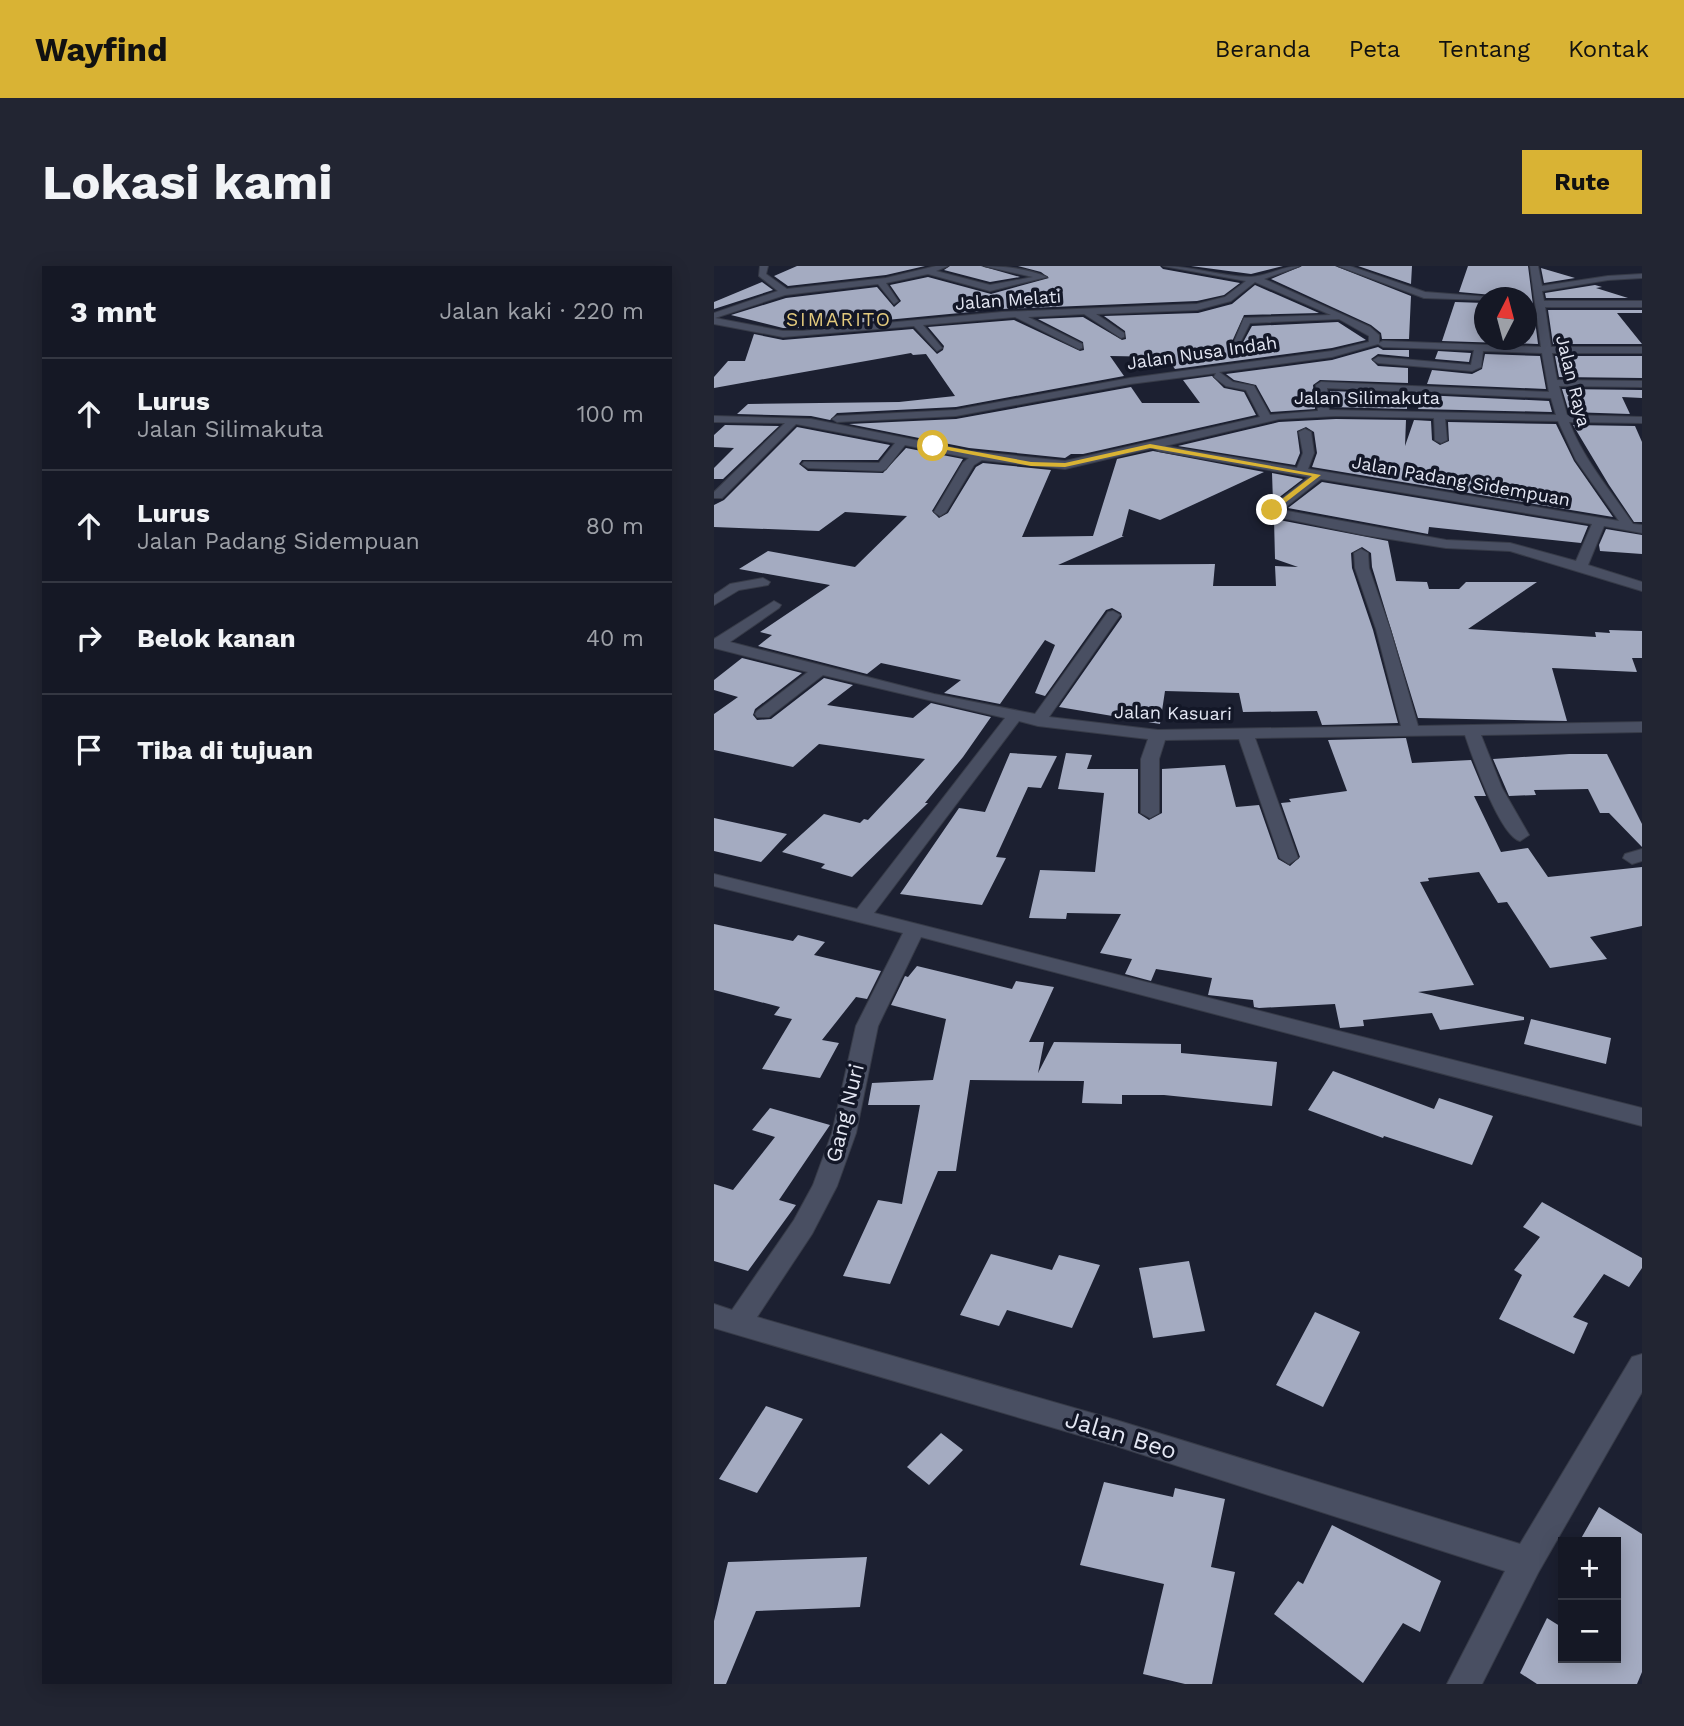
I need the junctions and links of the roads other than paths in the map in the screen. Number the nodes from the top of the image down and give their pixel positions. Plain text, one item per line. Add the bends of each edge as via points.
1 (764, 266) edge
2 (944, 266) edge
3 (988, 266) edge
4 (1167, 266) edge
5 (1296, 266) edge
6 (1342, 266) edge
7 (1534, 266) edge
8 (929, 272) junction
9 (1642, 276) edge
10 (1254, 279) junction
11 (880, 281) junction
12 (786, 292) junction
13 (1474, 297) edge
14 (1537, 297) edge
15 (1540, 297) junction
16 (894, 301) dead end
17 (1642, 304) edge
18 (1084, 310) junction
19 (1017, 314) junction
20 (1342, 318) junction
21 (714, 319) edge
22 (916, 324) junction
23 (1121, 335) dead end
24 (1383, 344) dead end
25 (1235, 345) dead end
26 (1079, 346) dead end
27 (937, 348) dead end
28 (1474, 348) edge
29 (1479, 350) edge
30 (1537, 350) edge
31 (1545, 350) junction
32 (1642, 350) edge
33 (1378, 360) dead end
34 (1218, 375) dead end
35 (1554, 383) junction
36 (1642, 384) edge
37 (1557, 395) junction
38 (1324, 413) junction
39 (1439, 415) junction
40 (1563, 418) junction
41 (714, 419) edge
42 (1267, 419) junction
43 (1642, 420) edge
44 (793, 421) junction
45 (807, 422) junction
46 (1305, 432) dead end
47 (904, 440) junction
48 (1441, 440) dead end
49 (1150, 446) junction
50 (981, 456) junction
51 (808, 464) dead end
52 (1300, 472) junction
53 (1318, 475) junction
54 (718, 495) dead end
55 (940, 512) dead end
56 (1598, 523) junction
57 (1636, 529) edge
58 (1361, 553) dead end
59 (1580, 567) junction
60 (1548, 573) dead end
61 (763, 582) dead end
62 (1642, 587) edge
63 (714, 601) edge
64 (774, 605) dead end
65 (1113, 615) dead end
66 (716, 644) edge
67 (821, 669) junction
68 (763, 714) dead end
69 (1014, 717) junction
70 (1038, 721) junction
71 (1642, 727) edge
72 (1471, 730) junction
73 (1411, 731) junction
74 (1245, 733) junction
75 (1158, 735) junction
76 (1150, 813) dead end
77 (1520, 835) dead end
78 (1289, 858) dead end
79 (714, 880) edge
80 (860, 918) junction
81 (914, 930) junction
82 (1642, 1117) edge
83 (726, 1320) edge
84 (1642, 1366) edge
85 (1527, 1562) junction
86 (1464, 1684) edge

1 - 12 street via 762,274
2 - 8 street
3 - 8 street via 1043,277 990,288
4 - 10 street, Jalan Nusa Indah
5 - 10 street, Jalan Melati
6 - 13 street via 1424,295
7 - 15 street, Jalan Raya
8 - 11 street
9 - 15 street via 1608,278
10 - 18 street, Jalan Melati via 1212,305
10 - 20 street, Jalan Nusa Indah
11 - 12 street
11 - 16 street
12 - 21 street
14 - 15 street
15 - 17 street
15 - 31 street, Jalan Raya
18 - 19 street, Jalan Melati
18 - 23 street
19 - 22 street, Jalan Melati
19 - 26 street
20 - 25 street via 1247,320
20 - 45 street, Jalan Nusa Indah via 1371,332 1374,344 1332,354 1074,390 957,413
21 - 22 street, Jalan Melati via 783,334
22 - 27 street
24 - 28 street
29 - 33 street via 1479,361 1472,368
30 - 31 street
31 - 32 street
31 - 35 street, Jalan Raya
34 - 42 street via 1230,384 1250,388
35 - 36 street
35 - 37 street, Jalan Raya
37 - 38 street via 1321,385
37 - 40 street, Jalan Raya
38 - 39 street, Jalan Silimakuta
38 - 42 street, Jalan Silimakuta
39 - 40 street, Jalan Silimakuta
39 - 48 street
40 - 43 street, Jalan Silimakuta
40 - 57 street, Jalan Raya via 1571,442
41 - 44 street
42 - 49 street, Jalan Silimakuta
44 - 45 street
44 - 54 street
45 - 47 street, Jalan Silimakuta
46 - 52 street via 1309,459
47 - 50 street, Jalan Silimakuta
47 - 51 street via 882,467
49 - 50 street, Jalan Silimakuta via 1065,465
49 - 52 street, Jalan Padang Sidempuan
50 - 55 street via 970,463
52 - 53 street, Jalan Padang Sidempuan
53 - 56 street, Jalan Padang Sidempuan
53 - 59 street via 1272,512 1446,544 1510,547
56 - 57 street, Jalan Padang Sidempuan
56 - 59 street
58 - 73 street
59 - 60 street
59 - 62 street
61 - 63 street via 735,587
64 - 66 street
65 - 70 street
66 - 67 street, Jalan Kasuari
67 - 68 street
67 - 69 street, Jalan Kasuari
69 - 70 street, Jalan Kasuari
69 - 80 street
70 - 75 street, Jalan Kasuari
71 - 72 street, Jalan Kasuari
72 - 73 street, Jalan Kasuari
72 - 77 street via 1493,788
73 - 74 street, Jalan Kasuari
74 - 75 street, Jalan Kasuari
74 - 78 street
75 - 76 street via 1150,759
79 - 80 street
80 - 81 street
81 - 82 street
81 - 83 street, Gang Nuri via 867,1026 844,1133 825,1186 803,1227
83 - 85 street, Jalan Beo via 1116,1433
84 - 85 street
85 - 86 street

